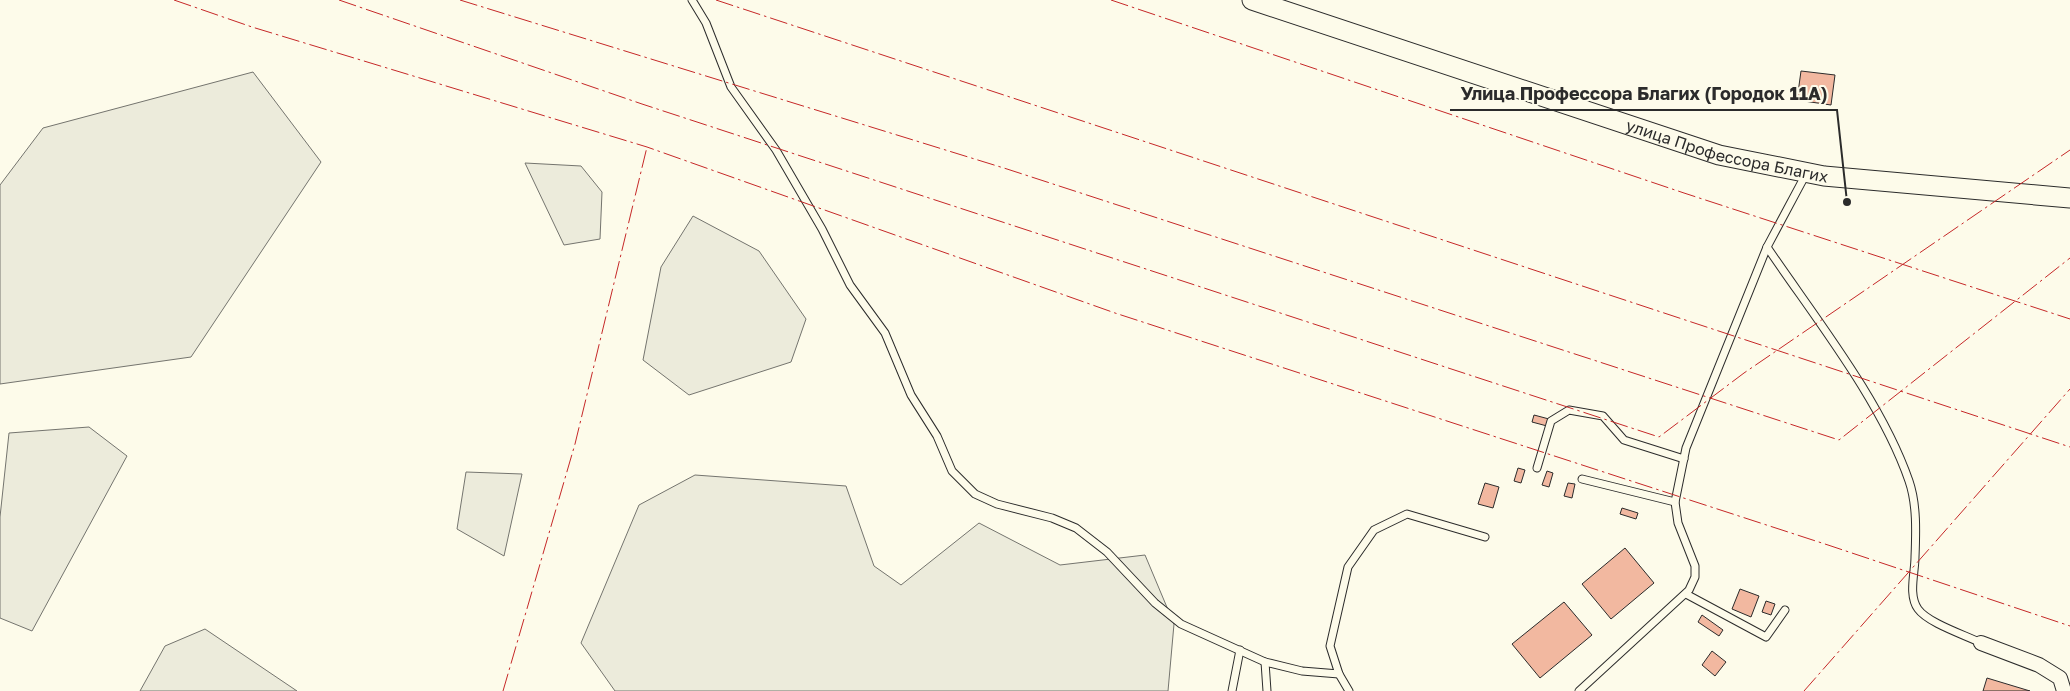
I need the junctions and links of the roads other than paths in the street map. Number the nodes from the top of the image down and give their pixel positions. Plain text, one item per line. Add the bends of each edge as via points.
1 (692, 0) edge
2 (1252, 0) edge
3 (1806, 174) junction
4 (2070, 198) edge
5 (1767, 247) junction
6 (1684, 459) junction
7 (1537, 468) dead end
8 (1582, 479) dead end
9 (1675, 502) junction
10 (1485, 537) dead end
11 (1686, 594) junction
12 (1785, 610) dead end
13 (1981, 643) joint
14 (1240, 650) junction
15 (1265, 662) junction
16 (1339, 674) junction
17 (1232, 691) edge
18 (1267, 691) edge
19 (1348, 691) edge
20 (1579, 691) edge
21 (2064, 691) edge

1 - 14 lane via 706,23 731,87 776,150 850,285 885,333 911,395 937,436 952,471 975,494 1076,528 1107,552 1155,603 1181,624
2 - 3 main road, улица Профессора Благих via 1719,155
3 - 4 main road, улица Профессора Благих
3 - 5 lane
5 - 6 lane
5 - 13 lane via 1866,393 1909,482 1915,519 1913,596 1918,608 1927,617
6 - 7 lane via 1624,440 1604,416 1569,410 1551,421
6 - 9 lane
8 - 9 lane
9 - 11 lane via 1678,523 1695,566 1695,577
10 - 16 lane via 1407,514 1374,530 1348,567 1330,646
11 - 12 lane via 1766,637
11 - 20 lane
13 - 21 street via 2039,665 2060,678
14 - 15 lane
14 - 17 lane
15 - 16 lane via 1302,671
15 - 18 lane
16 - 19 lane

